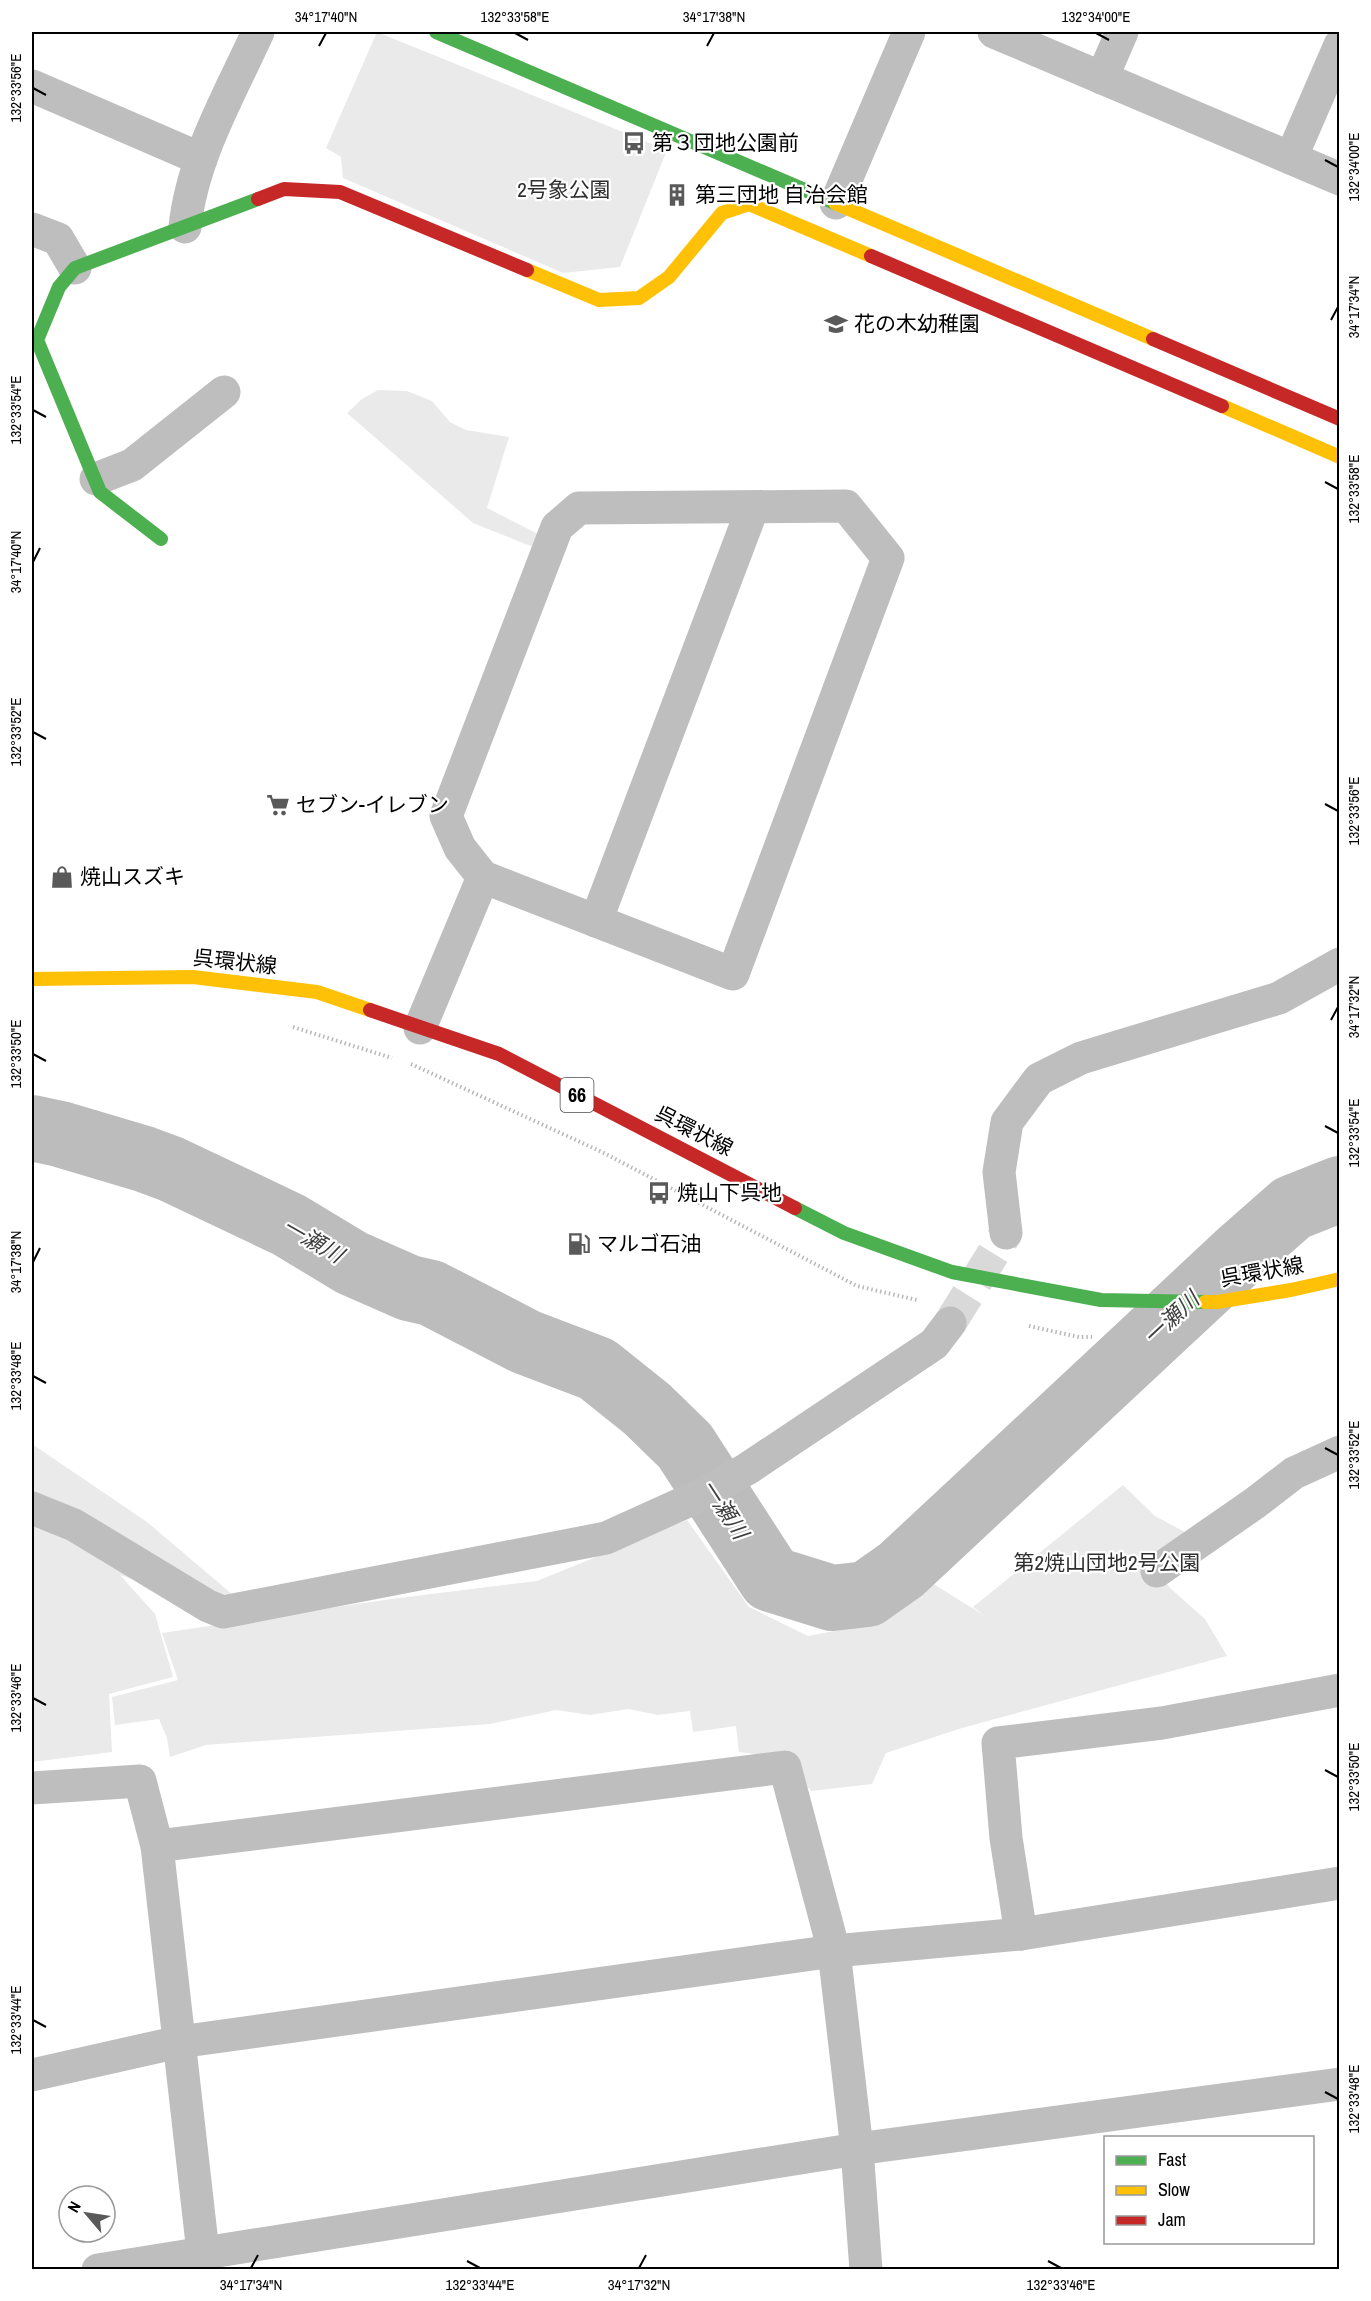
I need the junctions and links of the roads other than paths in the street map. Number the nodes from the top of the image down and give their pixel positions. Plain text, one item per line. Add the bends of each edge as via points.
1 (258, 32) edge
2 (436, 32) edge
3 (909, 32) edge
4 (994, 32) edge
5 (1122, 32) edge
6 (1340, 45) edge
7 (1102, 78) junction
8 (32, 86) edge
9 (1291, 158) junction
10 (201, 159) junction
11 (1340, 179) edge
12 (836, 204) junction
13 (185, 227) junction
14 (32, 229) edge
15 (75, 268) junction
16 (224, 392) dead end
17 (1340, 419) edge
18 (1340, 457) edge
19 (96, 479) junction
20 (753, 507) junction
21 (161, 539) dead end
22 (483, 878) junction
23 (596, 921) junction
24 (1340, 964) edge
25 (32, 979) edge
26 (420, 1028) junction
27 (1006, 1233) tunnel mouth
28 (1340, 1279) edge
29 (950, 1323) tunnel mouth
30 (1340, 1452) edge
31 (32, 1508) edge
32 (1157, 1571) dead end
33 (1340, 1690) edge
34 (32, 1788) edge
35 (157, 1846) junction
36 (1340, 1883) edge
37 (1021, 1934) junction
38 (834, 1951) junction
39 (179, 2042) junction
40 (32, 2075) edge
41 (1340, 2084) edge
42 (857, 2149) junction
43 (204, 2260) edge
44 (98, 2270) edge
45 (866, 2270) edge

1 - 10 street
2 - 12 street
3 - 12 street
4 - 7 street
5 - 7 street
6 - 9 street
7 - 9 street
8 - 10 street
9 - 11 street
10 - 13 street via 187,202
12 - 17 street
13 - 15 street
13 - 18 street via 284,189 340,192 599,300 639,298 669,277 722,213 749,204
14 - 15 street via 58,239
15 - 19 street via 59,287 37,340
16 - 19 street via 132,465
19 - 21 street via 100,492
20 - 22 street via 579,508 557,527 446,816 460,849
20 - 23 street
20 - 23 street via 846,506 888,558 733,974
22 - 23 street
22 - 26 street
24 - 27 street via 1279,998 1081,1058 1039,1079 1007,1122 999,1172
25 - 26 street, 呉環状線 / 66 via 193,977 317,992
26 - 28 street, 呉環状線 / 66 via 499,1054 844,1233 952,1272 1101,1300 1217,1302
29 - 31 street via 934,1344 747,1469 701,1495 606,1538 223,1612 74,1525
30 - 32 street via 1293,1473
33 - 37 street via 1162,1723 998,1743 1006,1838
34 - 35 street via 140,1781
35 - 38 street via 785,1767
35 - 39 street
36 - 37 street
37 - 38 street
38 - 39 street
38 - 42 street
39 - 40 street
39 - 43 street
41 - 42 street
42 - 43 street
42 - 45 street
43 - 44 street

